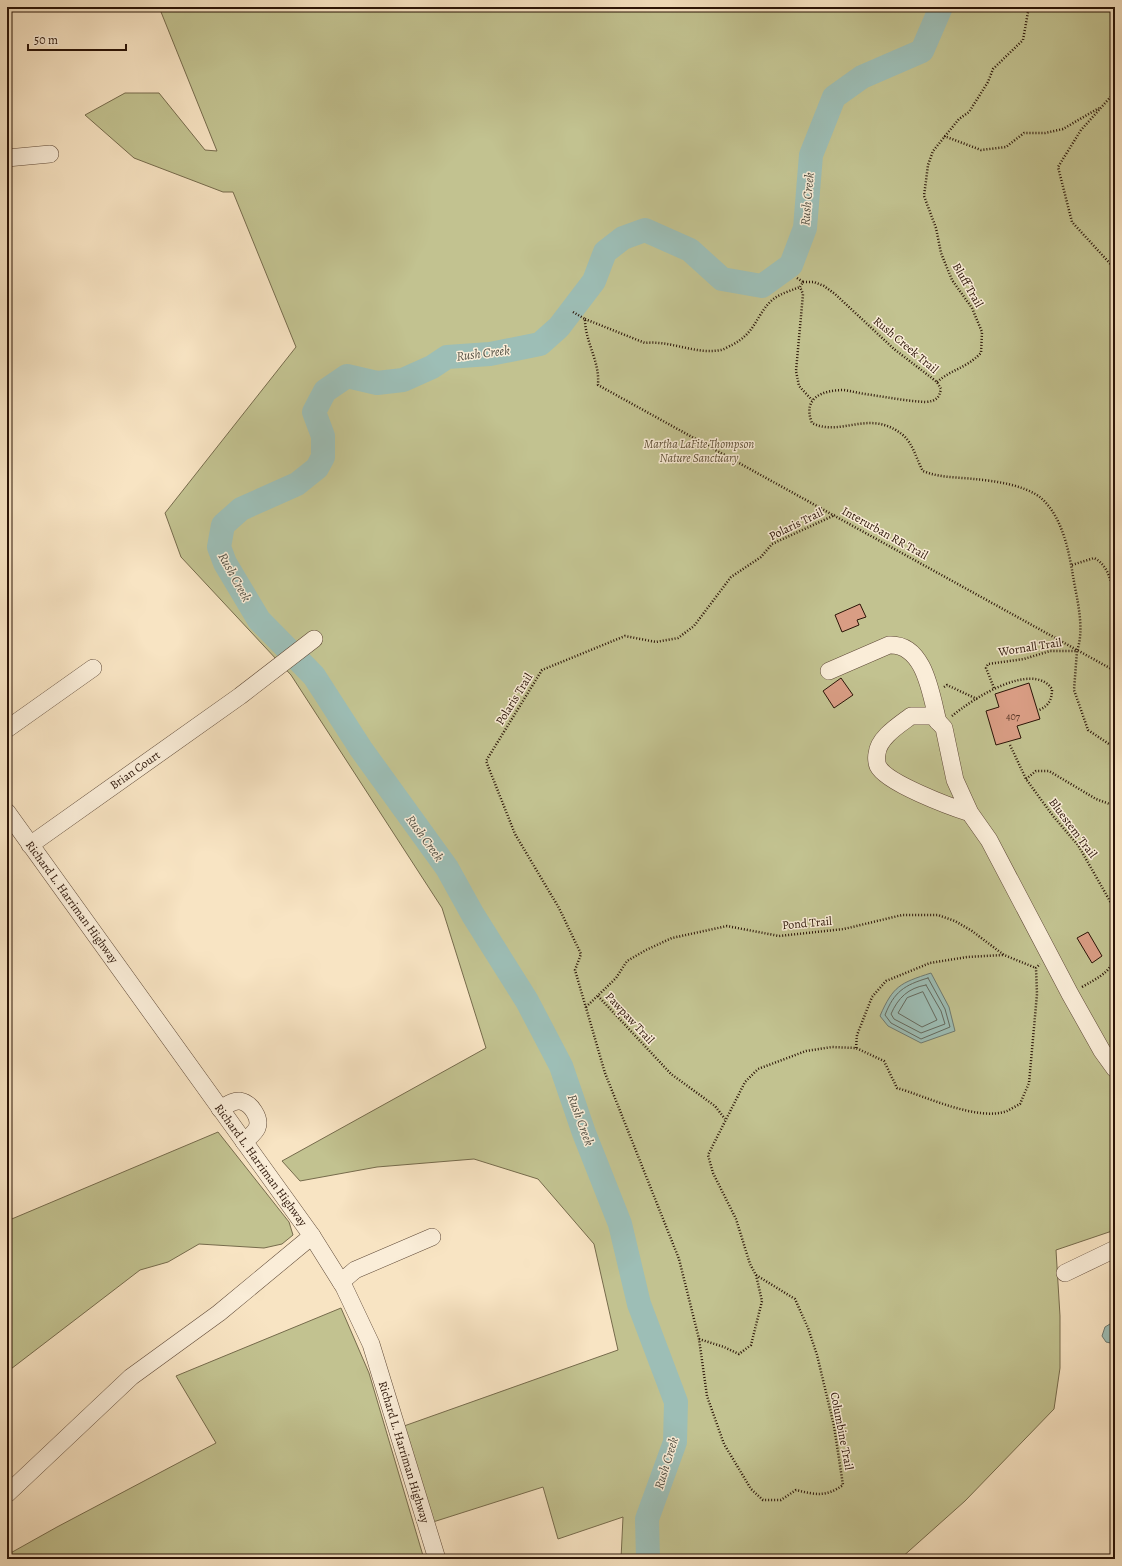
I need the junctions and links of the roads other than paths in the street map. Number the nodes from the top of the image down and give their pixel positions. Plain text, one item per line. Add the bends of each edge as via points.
1 (50, 154) dead end
2 (7, 158) edge
3 (314, 639) dead end
4 (93, 668) dead end
5 (830, 671) dead end
6 (939, 723) junction
7 (7, 729) edge
8 (7, 812) edge
9 (970, 813) junction
10 (30, 845) junction
11 (1115, 1069) edge
12 (220, 1109) junction
13 (244, 1142) junction
14 (312, 1236) junction
15 (432, 1237) dead end
16 (1115, 1249) edge
17 (1065, 1273) dead end
18 (341, 1282) junction
19 (7, 1494) edge
20 (437, 1559) edge

1 - 2 street
3 - 10 street, Brian Court via 240,696
4 - 7 street
5 - 6 street via 889,645 899,644 910,650 921,666
6 - 9 street via 944,728 956,780
6 - 9 street via 933,716 910,716 884,739 877,753 878,766 888,776 908,787
8 - 10 street, Richard L. Harriman Highway
9 - 11 street via 989,840 1049,956 1102,1052
10 - 12 street, Richard L. Harriman Highway
12 - 13 street, Richard L. Harriman Highway
12 - 13 street via 232,1102 241,1101 256,1113 257,1129
13 - 14 street, Richard L. Harriman Highway
14 - 18 street, Richard L. Harriman Highway
14 - 19 street via 219,1313 131,1377
15 - 18 street via 355,1270
16 - 17 street
18 - 20 street, Richard L. Harriman Highway via 362,1320 371,1344

